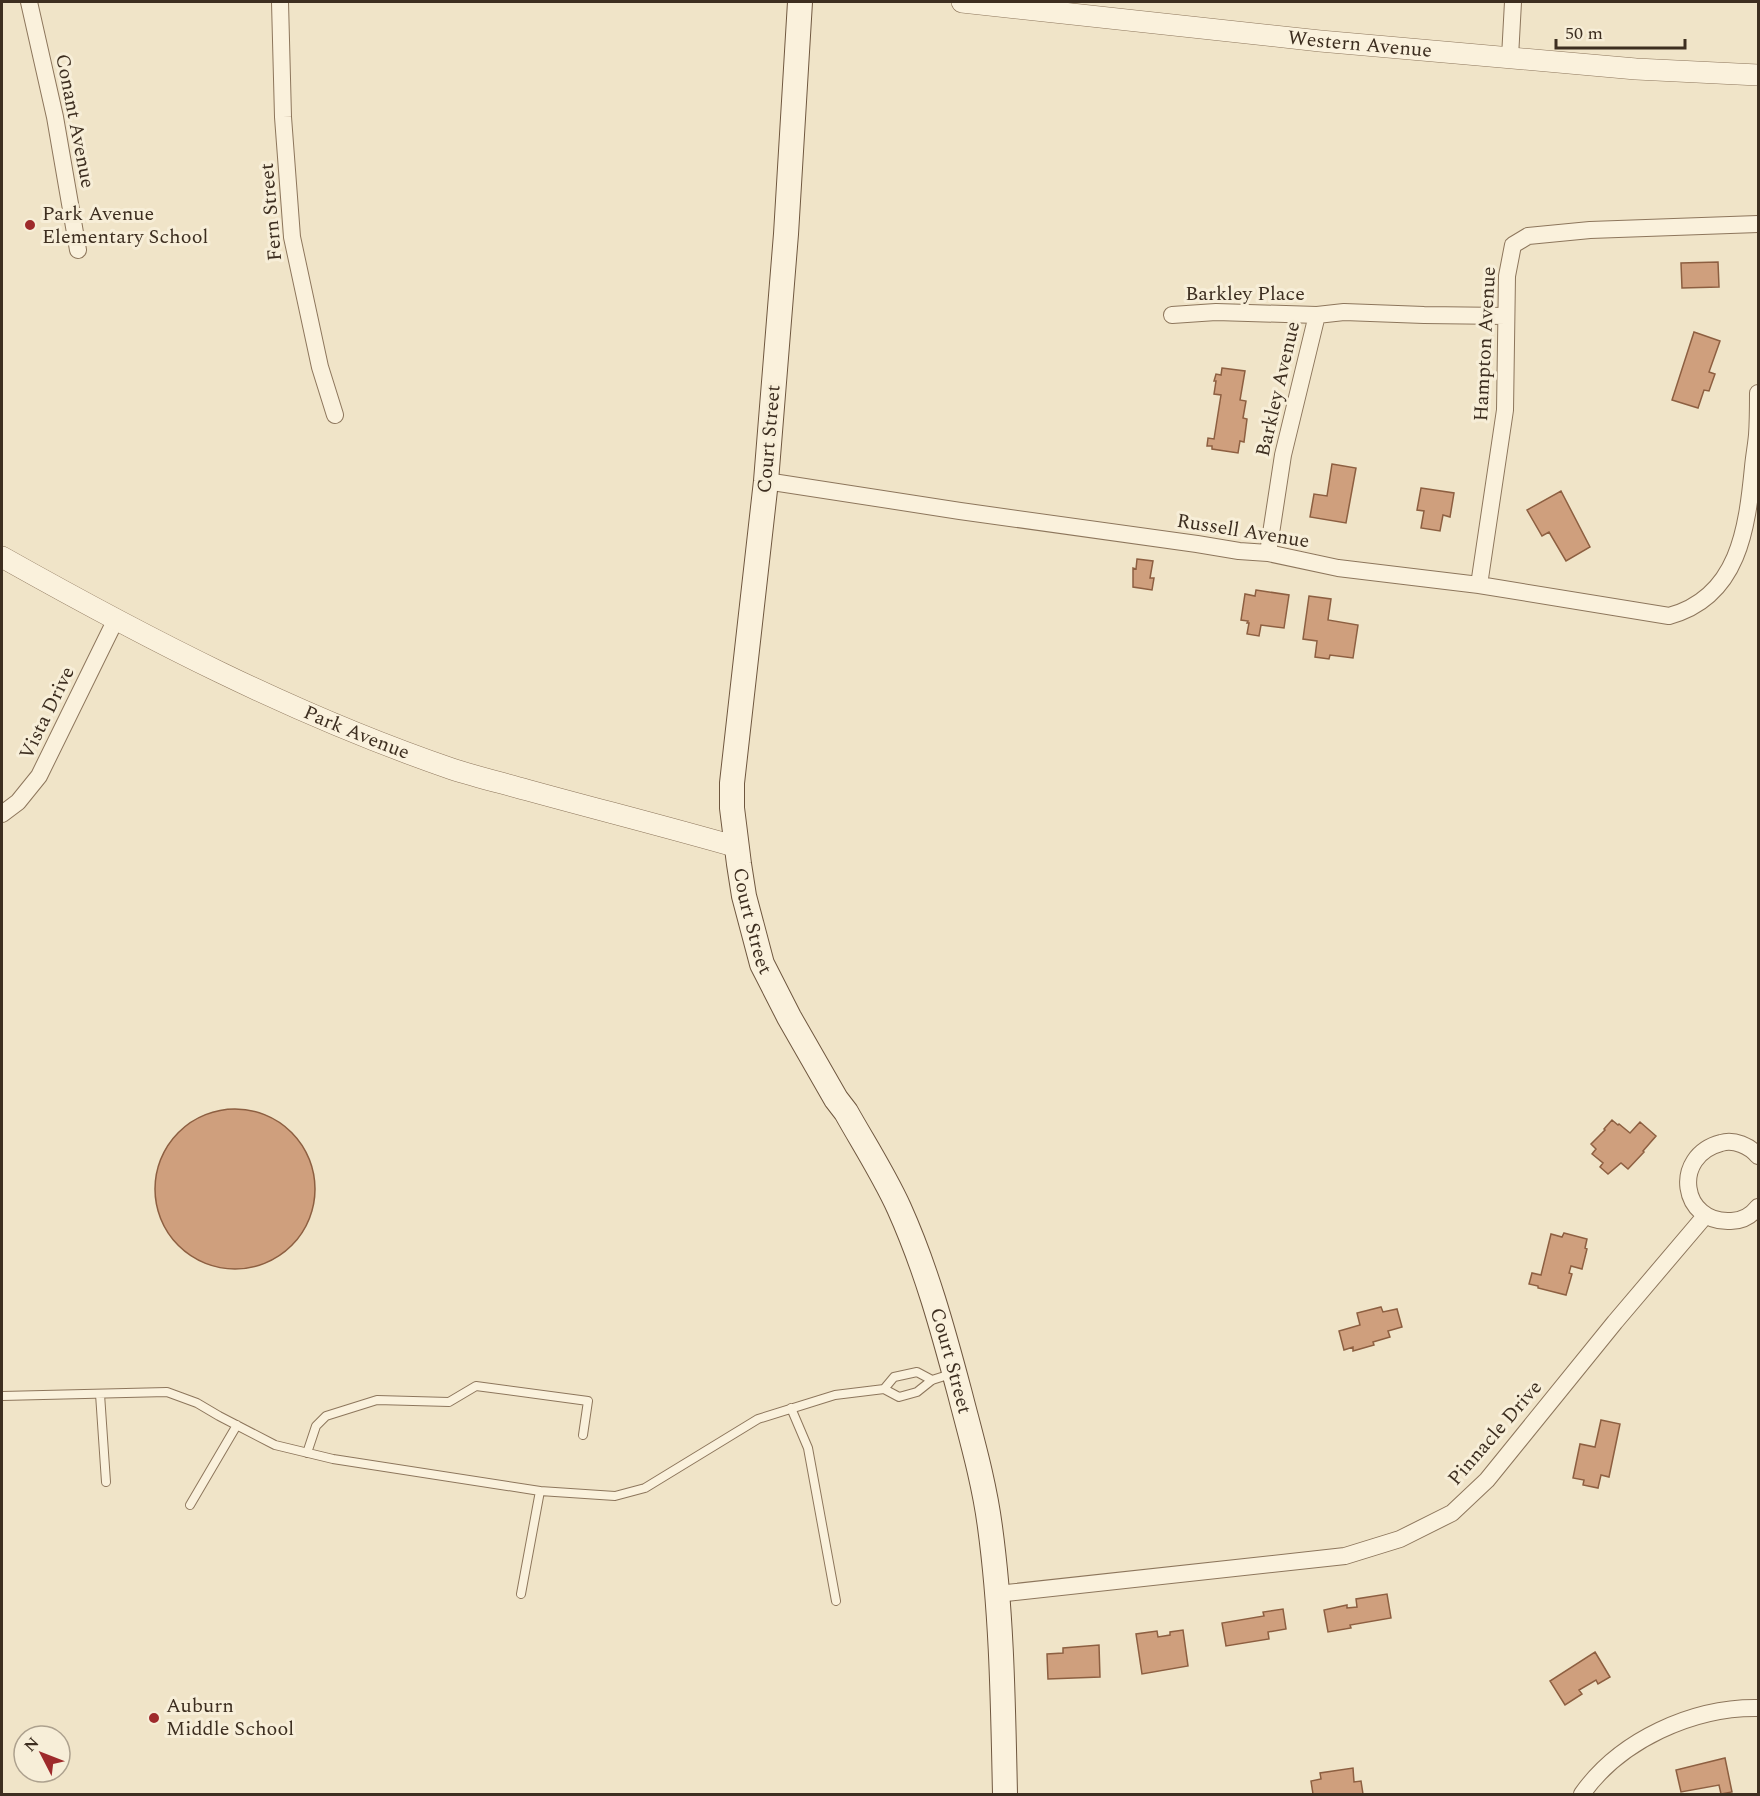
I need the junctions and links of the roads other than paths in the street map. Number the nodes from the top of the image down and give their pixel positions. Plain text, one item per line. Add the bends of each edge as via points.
1 (28, 2) edge
2 (280, 2) edge
3 (800, 2) edge
4 (962, 2) edge
5 (1513, 2) edge
6 (1510, 57) junction
7 (1758, 75) edge
8 (1758, 224) edge
9 (78, 250) dead end
10 (1172, 315) dead end
11 (1317, 315) junction
12 (1506, 316) junction
13 (1758, 393) edge
14 (335, 415) dead end
15 (1758, 436) edge
16 (766, 481) junction
17 (1268, 553) junction
18 (2, 557) edge
19 (1479, 585) junction
20 (116, 619) junction
21 (2, 814) edge
22 (737, 847) junction
23 (1758, 1156) edge
24 (1758, 1207) edge
25 (1705, 1216) junction
26 (943, 1376) junction
27 (884, 1389) junction
28 (100, 1394) junction
29 (2, 1396) edge
30 (791, 1408) junction
31 (237, 1425) junction
32 (583, 1434) dead end
33 (307, 1453) junction
34 (106, 1482) dead end
35 (540, 1491) junction
36 (190, 1505) dead end
37 (521, 1594) dead end
38 (997, 1594) junction
39 (836, 1601) dead end
40 (1758, 1708) edge
41 (1005, 1794) edge
42 (1582, 1794) edge

1 - 9 street, Conant Avenue via 55,117
2 - 14 street, Fern Street via 283,117 294,256
3 - 16 main road, Court Street
4 - 6 street, Western Avenue via 1320,41
5 - 6 street
6 - 7 street, Western Avenue
8 - 12 street, Hampton Avenue via 1528,236 1513,245
10 - 11 street, Barkley Place
11 - 12 street, Barkley Avenue via 1344,312
11 - 17 street, Barkley Avenue via 1283,455
12 - 19 street, Hampton Avenue via 1505,410
13 - 15 street, Russell Avenue
15 - 19 street, Russell Avenue via 1743,535 1728,571 1695,606 1662,616
16 - 17 street, Russell Avenue
16 - 22 main road, Court Street via 732,783
17 - 19 street, Russell Avenue via 1338,568
18 - 20 street, Park Avenue
20 - 21 street, Vista Drive via 39,776 18,802
20 - 22 street, Park Avenue via 281,701 414,755
22 - 26 main road, Court Street via 744,896 762,964 898,1205 915,1246 935,1301
23 - 25 street via 1743,1144 1726,1141 1696,1156 1689,1171 1688,1188 1694,1204
24 - 25 street via 1738,1221 1721,1222
25 - 38 street, Pinnacle Drive via 1487,1480 1452,1513 1400,1539 1345,1556
26 - 27 lane via 917,1372 894,1377
26 - 27 lane via 917,1392 899,1396
26 - 38 main road, Court Street via 984,1488
27 - 30 lane via 835,1395
28 - 29 lane
28 - 31 lane via 166,1392 197,1403
28 - 34 lane
30 - 35 lane via 758,1419 645,1488 615,1496
30 - 39 lane via 808,1448
31 - 33 lane via 275,1445
31 - 36 lane
32 - 33 lane via 588,1401 476,1386 449,1402 376,1400 326,1416 316,1426
33 - 35 lane
35 - 37 lane
38 - 41 main road, Court Street
40 - 42 street via 1715,1712 1651,1736 1622,1753

